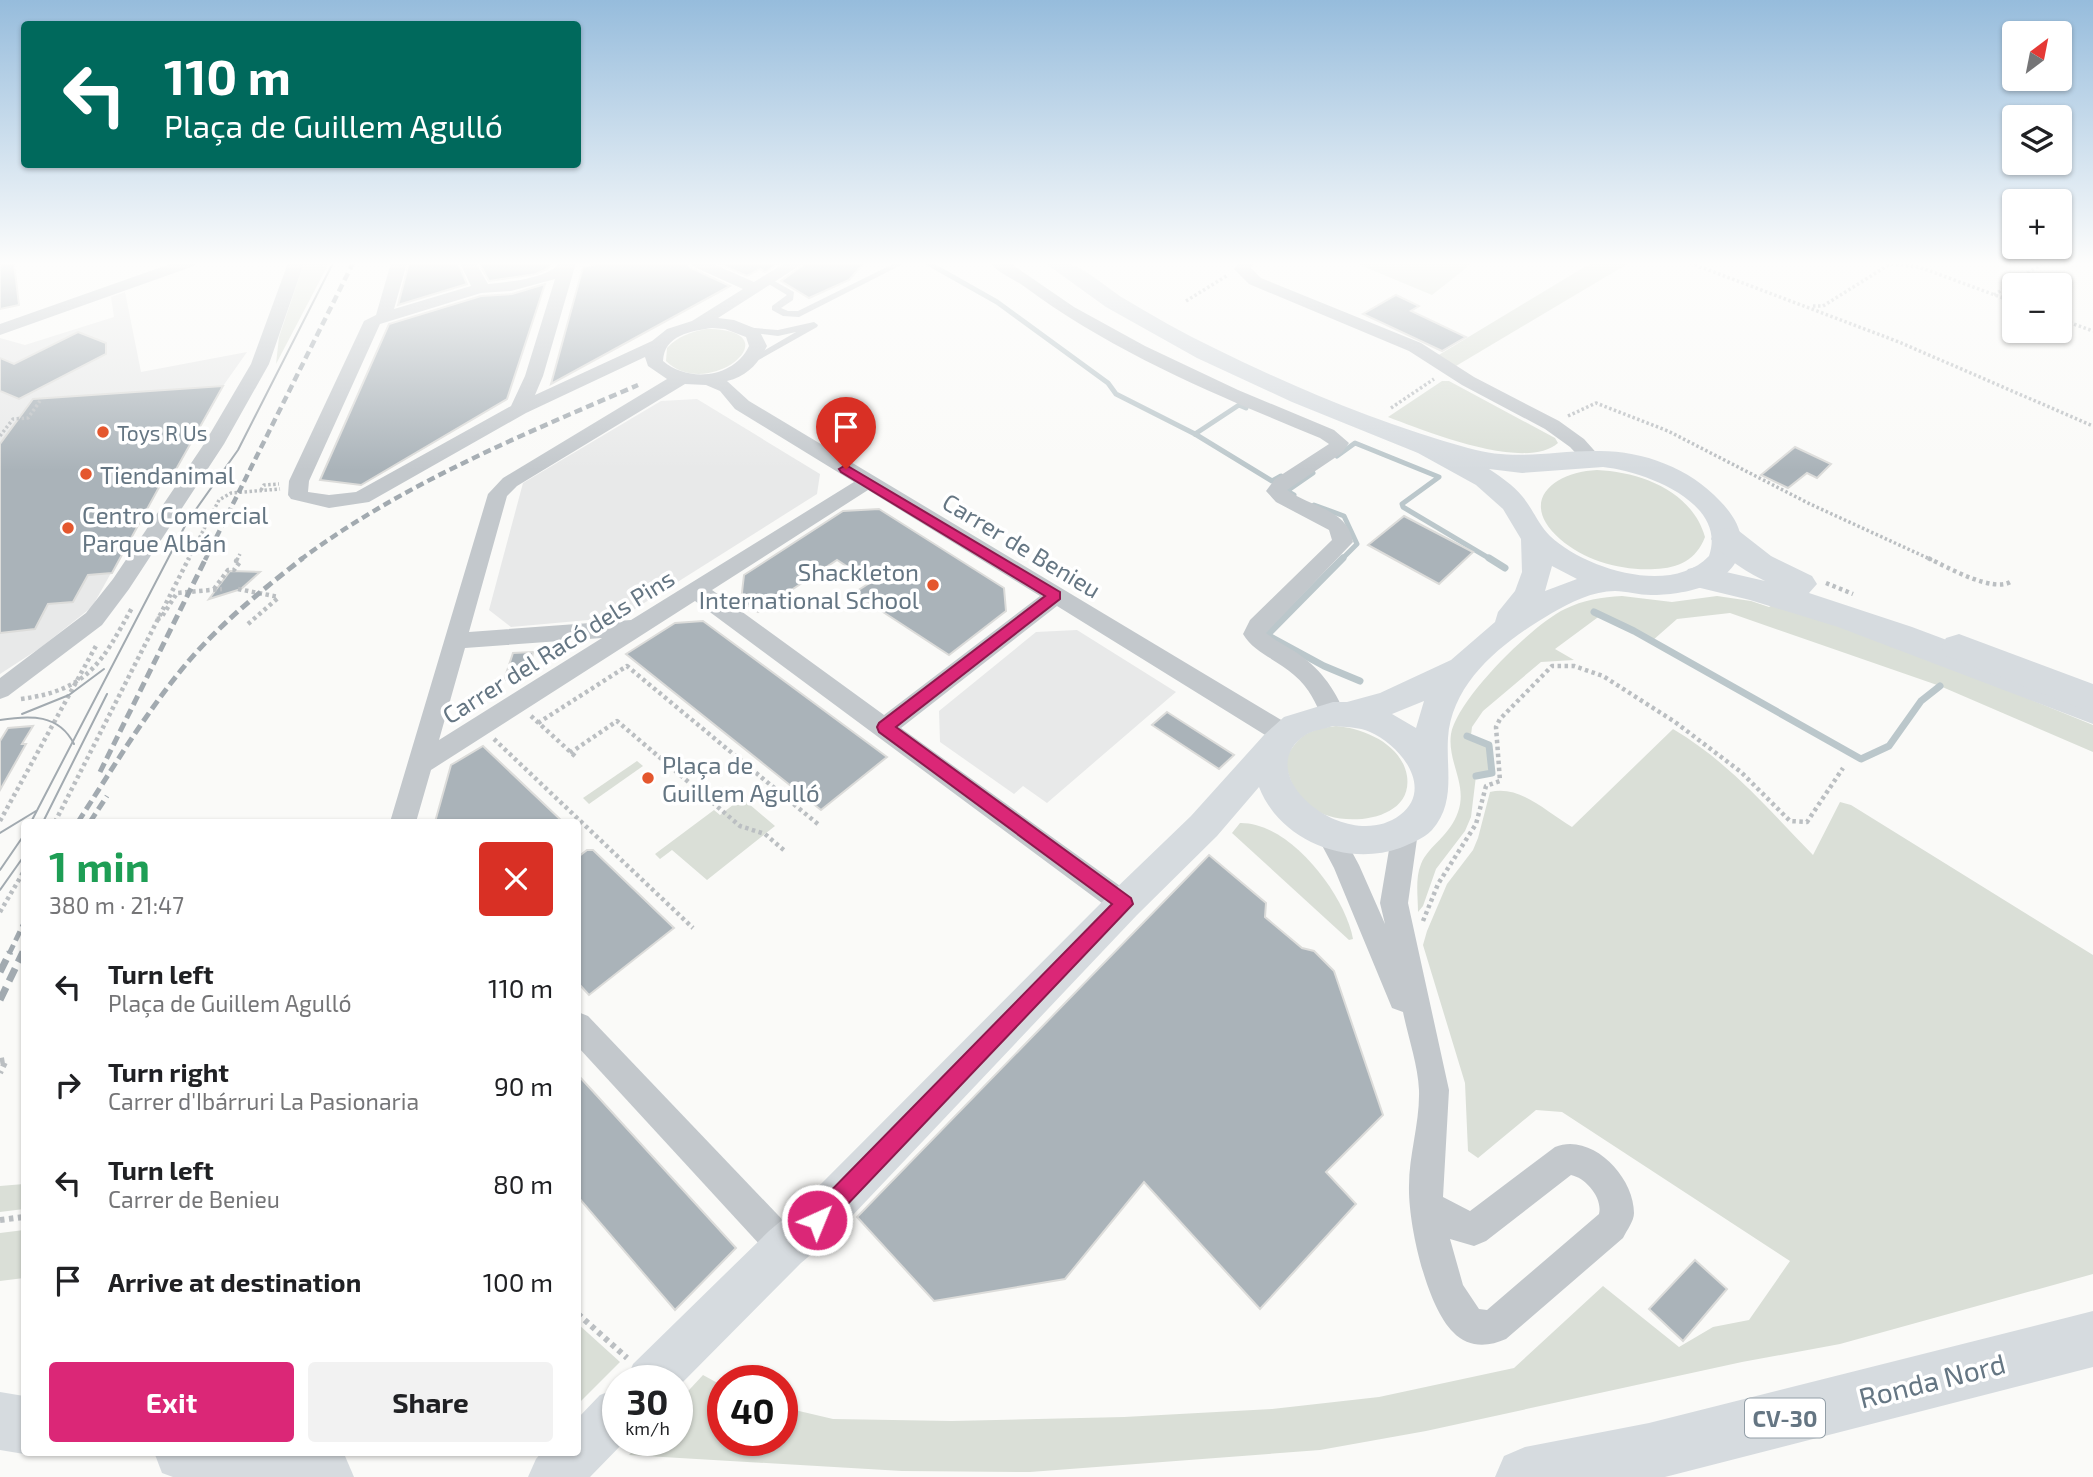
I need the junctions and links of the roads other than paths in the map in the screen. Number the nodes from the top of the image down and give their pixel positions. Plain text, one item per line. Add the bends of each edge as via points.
1 (271, 332) edge
2 (366, 332) edge
3 (547, 332) edge
4 (676, 332) edge
5 (750, 332) edge
6 (803, 332) edge
7 (1106, 332) edge
8 (1169, 332) edge
9 (1378, 332) edge
10 (657, 345) junction
11 (746, 364) junction
12 (660, 370) junction
13 (534, 376) junction
14 (680, 379) junction
15 (708, 379) junction
16 (551, 394) junction
17 (736, 398) junction
18 (519, 409) junction
19 (1392, 420) junction
20 (1577, 460) junction
21 (867, 482) junction
22 (1528, 526) junction
23 (1727, 539) junction
24 (1700, 577) junction
25 (1615, 581) junction
26 (696, 590) junction
27 (1055, 596) junction
28 (637, 627) junction
29 (1494, 639) junction
30 (455, 641) junction
31 (1468, 663) junction
32 (0, 690) edge
33 (2093, 697) edge
34 (2093, 713) edge
35 (1340, 714) junction
36 (885, 727) junction
37 (1279, 740) junction
38 (419, 765) junction
39 (1432, 775) junction
40 (1295, 815) junction
41 (404, 819) edge
42 (1204, 826) junction
43 (1405, 832) junction
44 (1329, 834) junction
45 (1124, 904) junction
46 (581, 1029) edge
47 (1430, 1064) junction
48 (1427, 1206) junction
49 (785, 1247) junction
50 (2093, 1339) edge
51 (647, 1365) edge
52 (0, 1421) edge
53 (21, 1424) edge
54 (206, 1456) edge
55 (324, 1477) edge
56 (1525, 1477) edge

1 - 32 street via 260,364 214,444 121,584 93,619
2 - 18 street via 290,486 298,495 338,501 362,497
3 - 13 street
4 - 10 street
5 - 11 street via 758,346
6 - 11 lane
7 - 35 street via 1339,443 1276,491 1337,525 1343,541 1254,634 1306,669
8 - 19 street via 1300,396
9 - 20 street via 1415,347 1552,425 1577,443
10 - 12 street via 653,354
10 - 16 street
11 - 15 street
11 - 17 street via 734,379
12 - 14 street
12 - 16 street via 620,368 569,391
13 - 16 street via 537,386
13 - 18 street
14 - 15 street
14 - 30 street via 510,482 498,494
15 - 17 street, Carrer de Benieu via 721,383
16 - 18 street
17 - 21 street, Carrer de Benieu
19 - 20 street via 1500,463 1527,466
19 - 22 street via 1504,493
20 - 22 street via 1542,468 1527,481 1519,496
20 - 23 street via 1642,467 1681,482 1720,519
21 - 26 street, Carrer del Racó dels Pins
21 - 27 street, Carrer de Benieu
22 - 25 street via 1558,557
22 - 29 street via 1540,555 1537,576
23 - 24 street via 1725,554 1716,567
23 - 33 main road via 1759,564 1810,590
24 - 25 street via 1646,586
24 - 34 main road via 1818,606
25 - 29 street via 1566,592
26 - 28 street, Carrer del Racó dels Pins
26 - 36 street
27 - 36 street
27 - 37 street, Carrer de Benieu
28 - 30 street
28 - 38 street, Carrer del Racó dels Pins
29 - 31 street
30 - 38 street
31 - 35 street via 1390,704
31 - 39 street via 1441,699 1433,723 1429,745
35 - 37 street via 1297,723
35 - 39 street via 1391,727 1424,757
36 - 45 street
37 - 40 street via 1270,762 1272,780
37 - 42 street
38 - 41 street
39 - 43 street via 1433,797 1423,817
40 - 42 street via 1251,807
40 - 44 street
42 - 45 street
43 - 44 street via 1355,840
43 - 47 street via 1394,903
44 - 47 street
45 - 49 street via 817,1220
46 - 49 street
47 - 48 street via 1434,1090
48 - 48 street via 1452,1303 1468,1322 1484,1331 1601,1234 1618,1214 1606,1181 1572,1158 1474,1228 1456,1225
49 - 51 street
50 - 56 main road, Ronda Nord / CV-30 via 1649,1452
52 - 53 main road
54 - 55 main road

